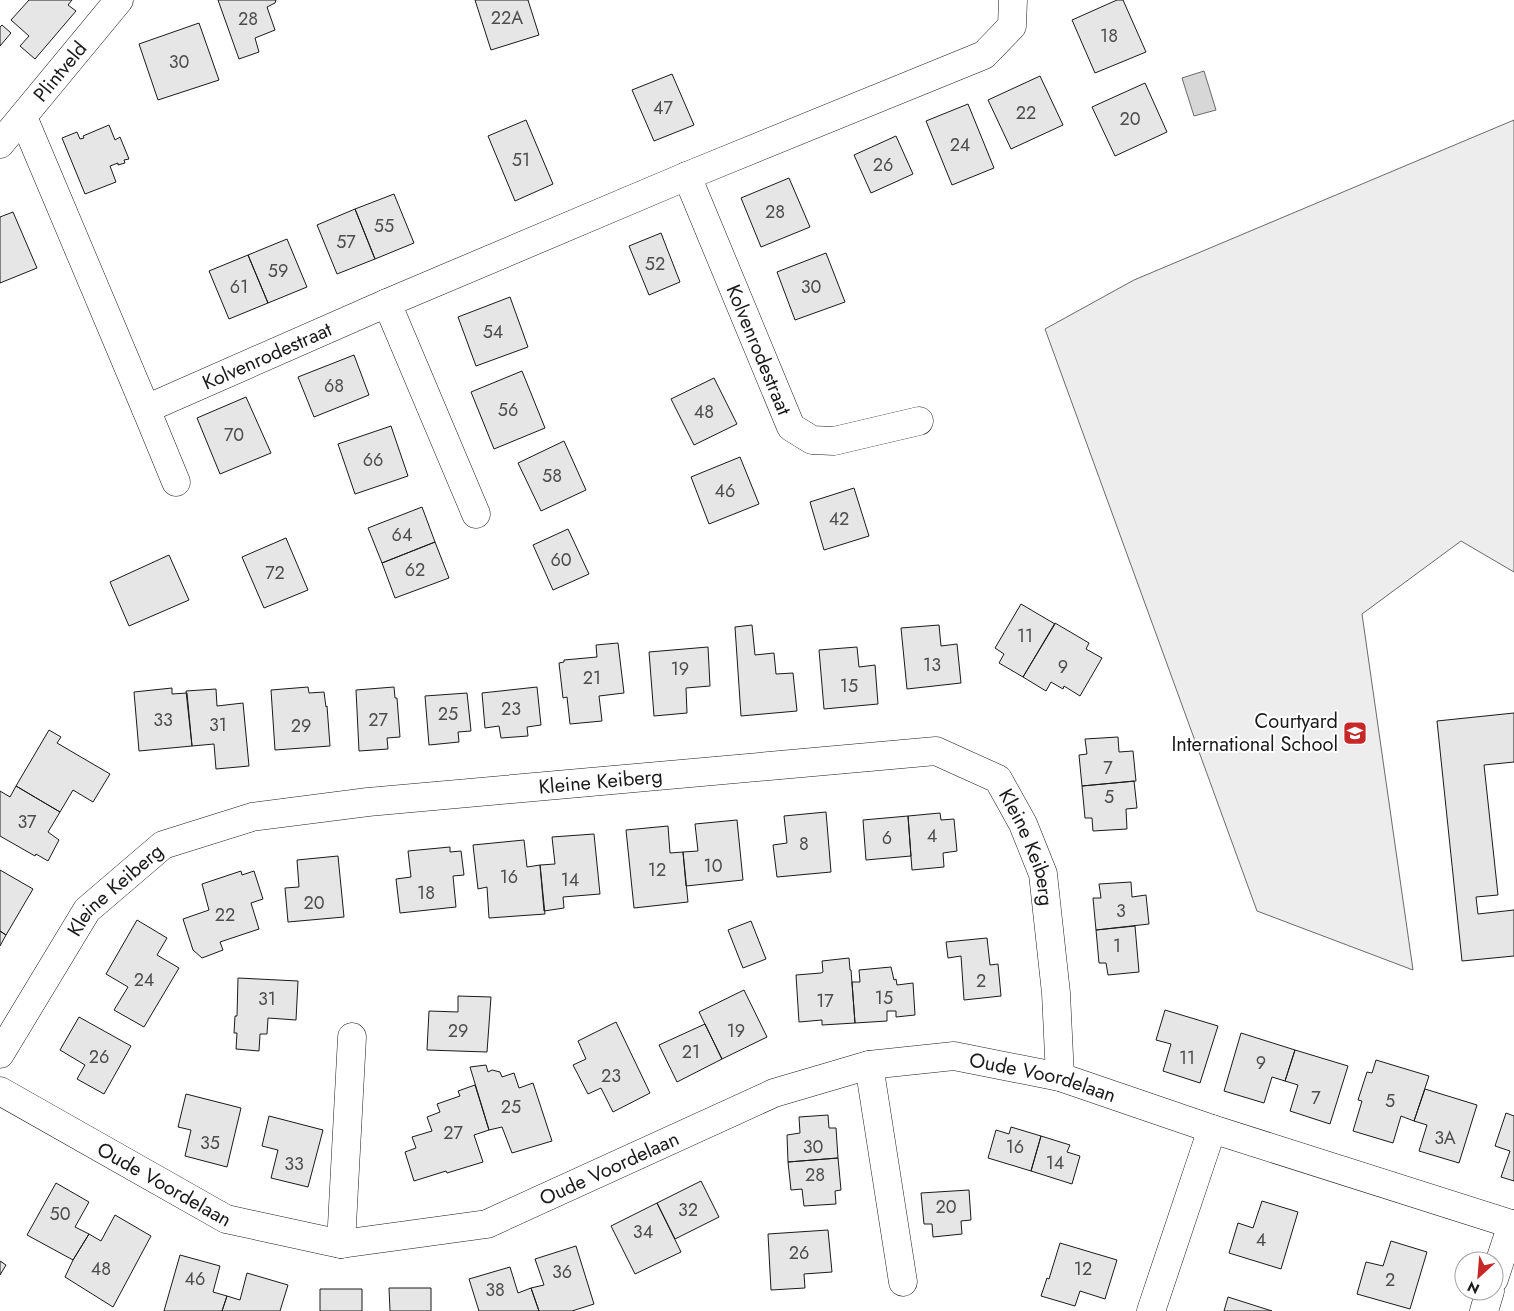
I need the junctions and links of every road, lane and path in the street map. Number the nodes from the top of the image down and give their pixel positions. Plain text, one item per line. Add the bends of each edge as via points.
1 (119, 0) edge
2 (1013, 0) edge
3 (23, 117) junction
4 (0, 144) edge
5 (687, 176) junction
6 (387, 303) junction
7 (146, 409) junction
8 (919, 421) dead end
9 (176, 482) dead end
10 (476, 514) dead end
11 (352, 1037) dead end
12 (0, 1054) edge
13 (870, 1065) junction
14 (1060, 1078) junction
15 (0, 1091) edge
16 (1212, 1129) junction
17 (1513, 1224) edge
18 (341, 1244) junction
19 (1504, 1251) edge
20 (903, 1282) dead end
21 (1151, 1311) edge

1 - 3 street, Plintveld
2 - 5 street, Kolvenrodestraat via 1012,26 984,55
3 - 4 street, Plintveld
3 - 7 street
5 - 6 street, Kolvenrodestraat
5 - 8 street, Kolvenrodestraat via 791,427 812,440 834,441
6 - 7 street, Kolvenrodestraat
6 - 10 street
7 - 9 street
11 - 18 street
12 - 14 street, Kleine Keiberg via 87,910 163,845 252,817 368,802 936,751 998,779 1024,824 1043,874 1056,993
13 - 14 street, Oude Voordelaan via 954,1056
13 - 18 street, Oude Voordelaan via 774,1093 487,1224
13 - 20 street
14 - 16 street, Oude Voordelaan
15 - 18 street, Oude Voordelaan via 226,1219
16 - 17 street, Oude Voordelaan
16 - 21 street
17 - 19 street

